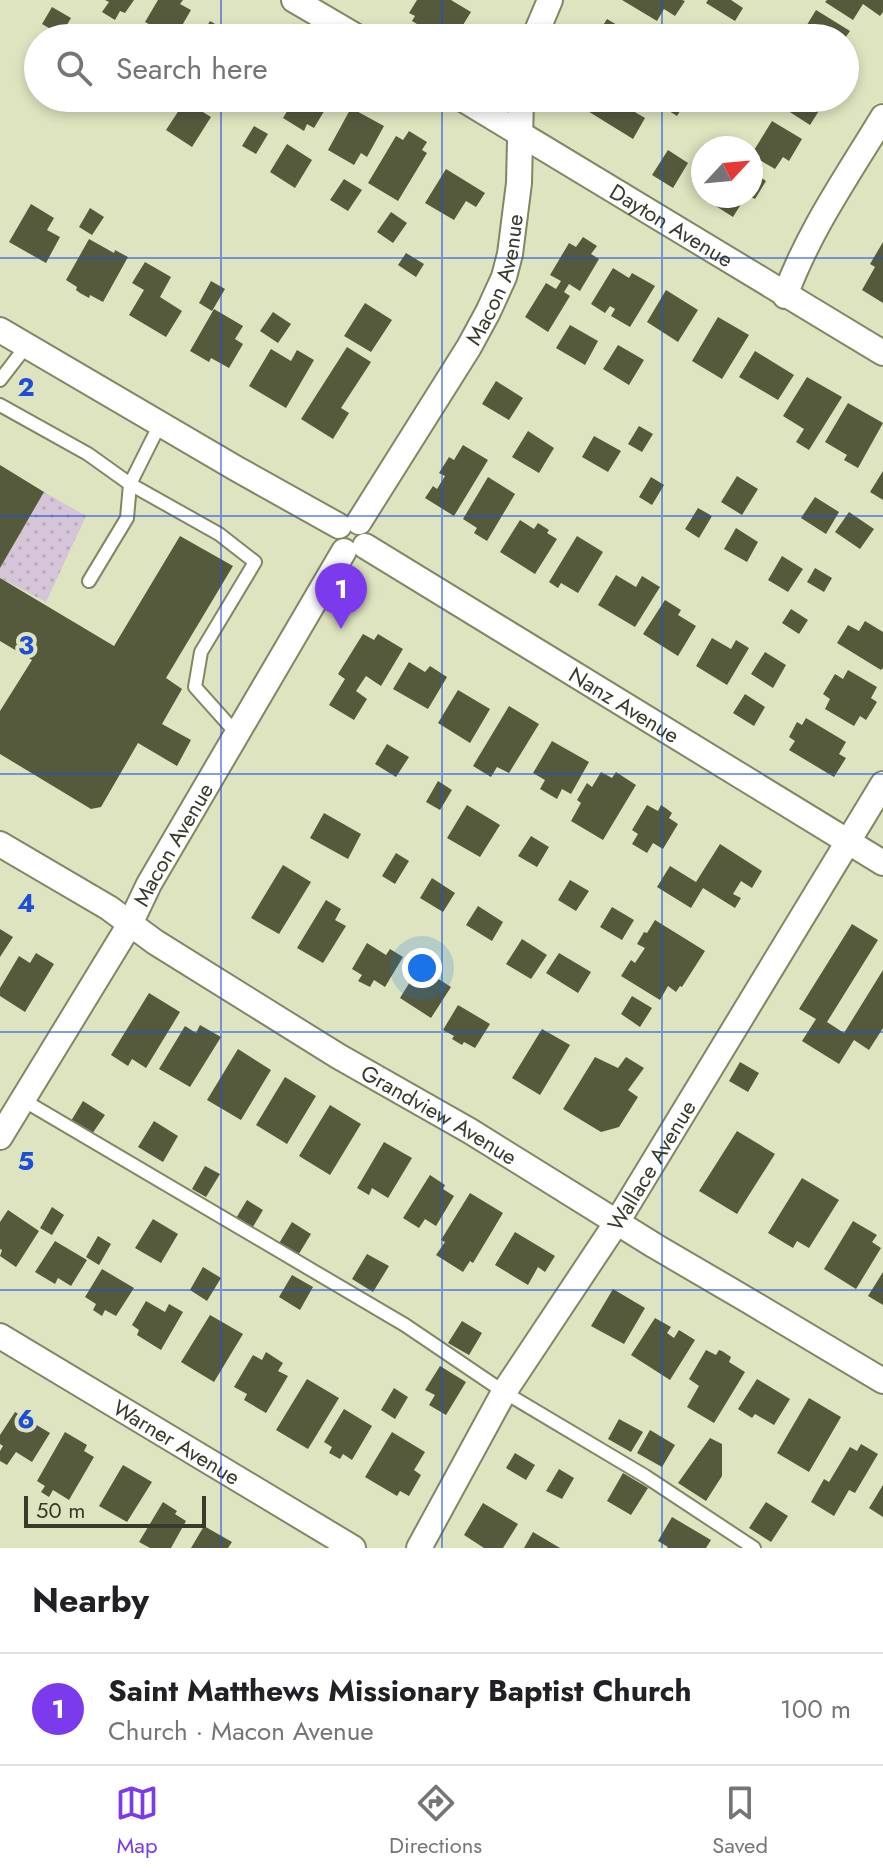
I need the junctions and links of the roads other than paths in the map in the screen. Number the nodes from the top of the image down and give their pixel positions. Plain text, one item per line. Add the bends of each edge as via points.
1 (294, 0) edge
2 (550, 0) edge
3 (335, 24) edge
4 (540, 24) edge
5 (485, 112) edge
6 (520, 112) edge
7 (883, 117) edge
8 (519, 132) junction
9 (785, 296) junction
10 (0, 330) edge
11 (27, 345) junction
12 (883, 353) edge
13 (0, 380) edge
14 (0, 405) edge
15 (160, 424) junction
16 (130, 484) junction
17 (352, 536) junction
18 (89, 581) dead end
19 (237, 734) junction
20 (883, 784) edge
21 (848, 841) junction
22 (0, 844) edge
23 (883, 863) edge
24 (130, 924) junction
25 (23, 1100) junction
26 (0, 1137) edge
27 (617, 1222) junction
28 (0, 1336) edge
29 (883, 1381) edge
30 (504, 1392) junction
31 (353, 1548) edge
32 (419, 1548) edge
33 (754, 1548) edge

1 - 3 street
2 - 4 street
5 - 8 street, Dayton Avenue
6 - 8 street, Macon Avenue
7 - 9 street via 831,201
8 - 9 street, Dayton Avenue
8 - 17 street, Macon Avenue via 519,183 504,277 469,347
9 - 12 street, Dayton Avenue
10 - 11 street, Nanz Avenue
11 - 13 lane
11 - 15 street, Nanz Avenue
14 - 16 lane
15 - 16 lane
15 - 17 street, Nanz Avenue
16 - 18 lane via 127,518
16 - 19 lane via 219,534 255,562 201,652 195,687
17 - 19 street, Macon Avenue
17 - 21 street, Nanz Avenue
19 - 24 street, Macon Avenue
20 - 21 street, Wallace Avenue
21 - 23 street, Nanz Avenue
21 - 27 street, Wallace Avenue
22 - 24 street, Grandview Avenue
24 - 25 street, Macon Avenue
24 - 27 street, Grandview Avenue via 338,1056
25 - 26 street, Macon Avenue
25 - 30 lane via 405,1325
27 - 29 street, Grandview Avenue
27 - 30 street, Wallace Avenue
28 - 31 street, Warner Avenue
30 - 32 street, Wallace Avenue
30 - 33 lane

